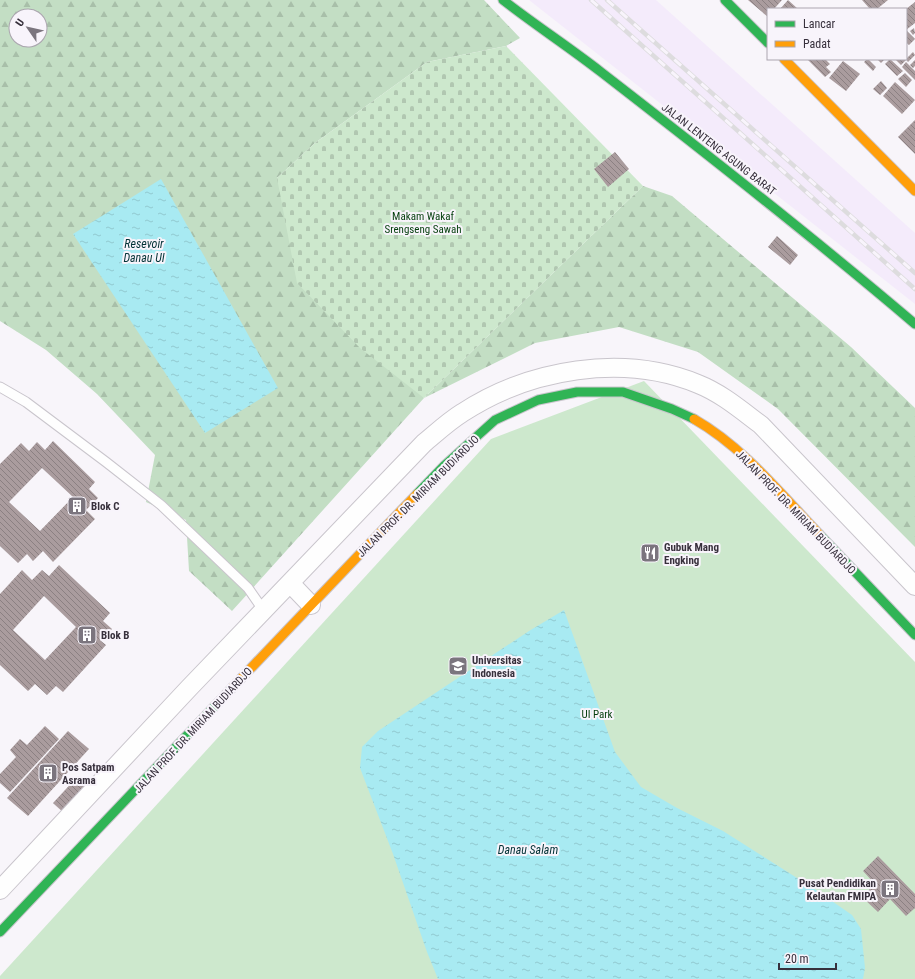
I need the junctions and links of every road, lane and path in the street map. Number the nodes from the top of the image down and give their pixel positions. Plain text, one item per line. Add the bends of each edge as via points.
1 (503, 0) edge
2 (726, 0) edge
3 (767, 42) edge
4 (785, 60) edge
5 (915, 191) edge
6 (915, 324) edge
7 (0, 387) edge
8 (290, 583) junction
9 (915, 586) edge
10 (312, 605) junction
11 (264, 611) junction
12 (915, 635) edge
13 (0, 890) edge
14 (0, 932) edge

1 - 6 street, JALAN LENTENG AGUNG BARAT via 715,160 860,276
2 - 3 street
4 - 5 street
7 - 11 lane via 32,407 161,505 248,588
8 - 9 street via 424,443 462,412 500,392 535,379 570,371 619,367 664,373 698,384 761,425
8 - 10 street
8 - 11 street
10 - 12 street, JALAN PROF. DR. MIRIAM BUDIARDJO via 445,465 495,420 538,400 577,392 623,392 688,416 706,426 737,450
10 - 14 street, JALAN PROF. DR. MIRIAM BUDIARDJO
11 - 13 street

